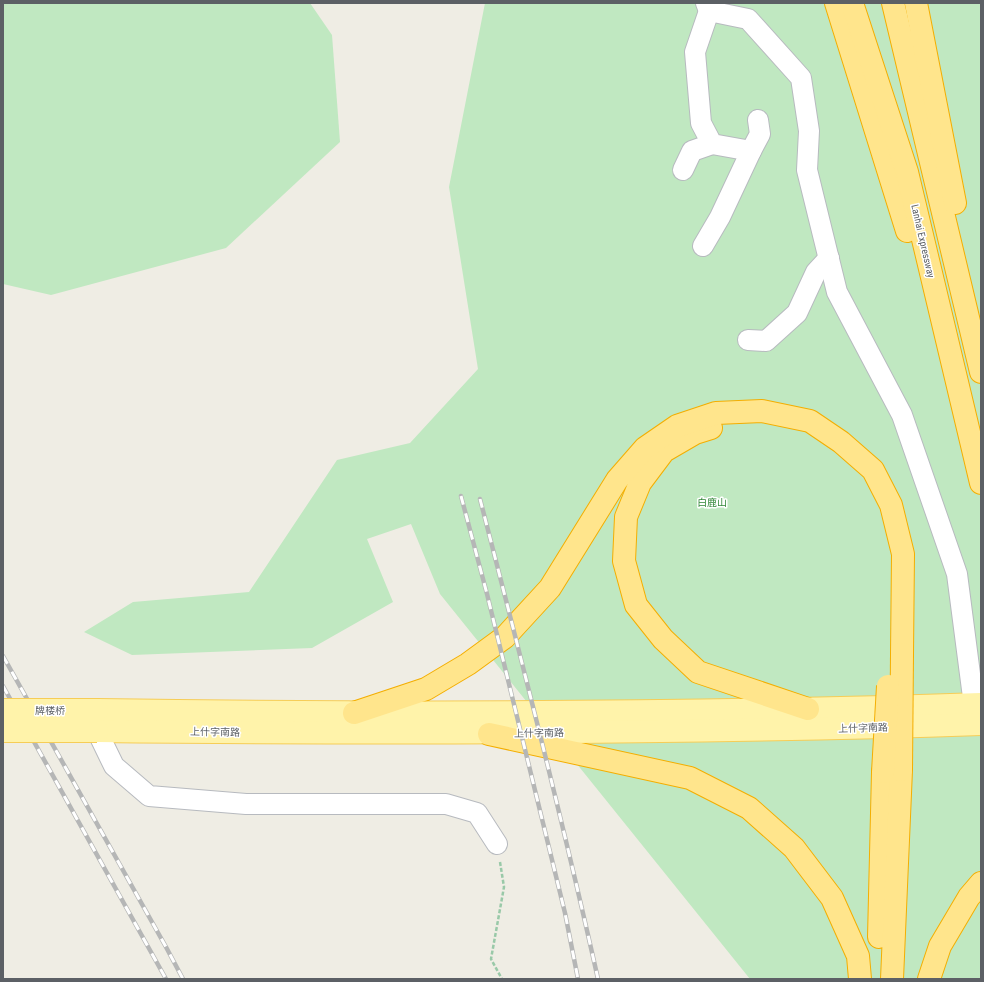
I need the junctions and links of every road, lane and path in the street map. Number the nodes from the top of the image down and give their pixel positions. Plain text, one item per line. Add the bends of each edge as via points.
1 (836, 3) edge
2 (852, 3) edge
3 (893, 3) edge
4 (916, 3) edge
5 (708, 7) edge
6 (758, 120) dead end
7 (712, 144) junction
8 (751, 151) junction
9 (683, 170) dead end
10 (703, 246) dead end
11 (829, 258) junction
12 (748, 340) dead end
13 (981, 344) edge
14 (981, 372) edge
15 (967, 424) junction
16 (981, 483) edge
17 (896, 656) junction
18 (808, 709) junction
19 (3, 710) edge
20 (979, 711) edge
21 (354, 714) junction
22 (97, 721) junction
23 (3, 731) edge
24 (489, 734) junction
25 (892, 771) junction
26 (497, 844) joint
27 (981, 883) edge
28 (502, 979) edge
29 (860, 979) edge
30 (878, 979) edge
31 (892, 979) edge
32 (929, 979) edge

1 - 15 highway
2 - 15 highway, Lanhai Expressway via 907,172
3 - 14 highway
4 - 13 highway
5 - 7 street via 695,52 701,123
5 - 11 street via 748,19 802,78 809,132 807,170
6 - 8 street via 760,134
7 - 8 street
7 - 9 street via 692,151
8 - 10 street via 720,217
11 - 12 street via 816,272 797,313 766,341
11 - 20 street via 837,292 902,415 956,574
15 - 16 highway, Lanhai Expressway
17 - 18 highway via 892,561 880,515 864,479 834,453 806,434 773,424 734,421 695,433 664,451 640,483 626,517 624,561 636,605 663,639 698,672
17 - 21 highway via 903,554 891,505 873,470 841,442 810,421 762,411 716,413 677,426 645,448 617,480 550,588 504,636 468,664 426,689
17 - 25 highway, bridge
18 - 20 main road, 上什字南路
18 - 21 main road, 上什字南路
19 - 22 main road, 牌楼桥, bridge
20 - 24 main road, 上什字南路 via 835,729
21 - 22 main road, 上什字南路
22 - 23 main road, 牌楼桥, bridge
22 - 24 main road, 上什字南路 via 326,733
22 - 26 street via 114,766 149,796 246,804 446,804 477,813
24 - 29 highway via 690,778 749,808 794,848 832,898 858,956
25 - 30 highway
25 - 31 highway
26 - 28 path via 504,887 490,959
27 - 32 highway via 968,897 940,946

